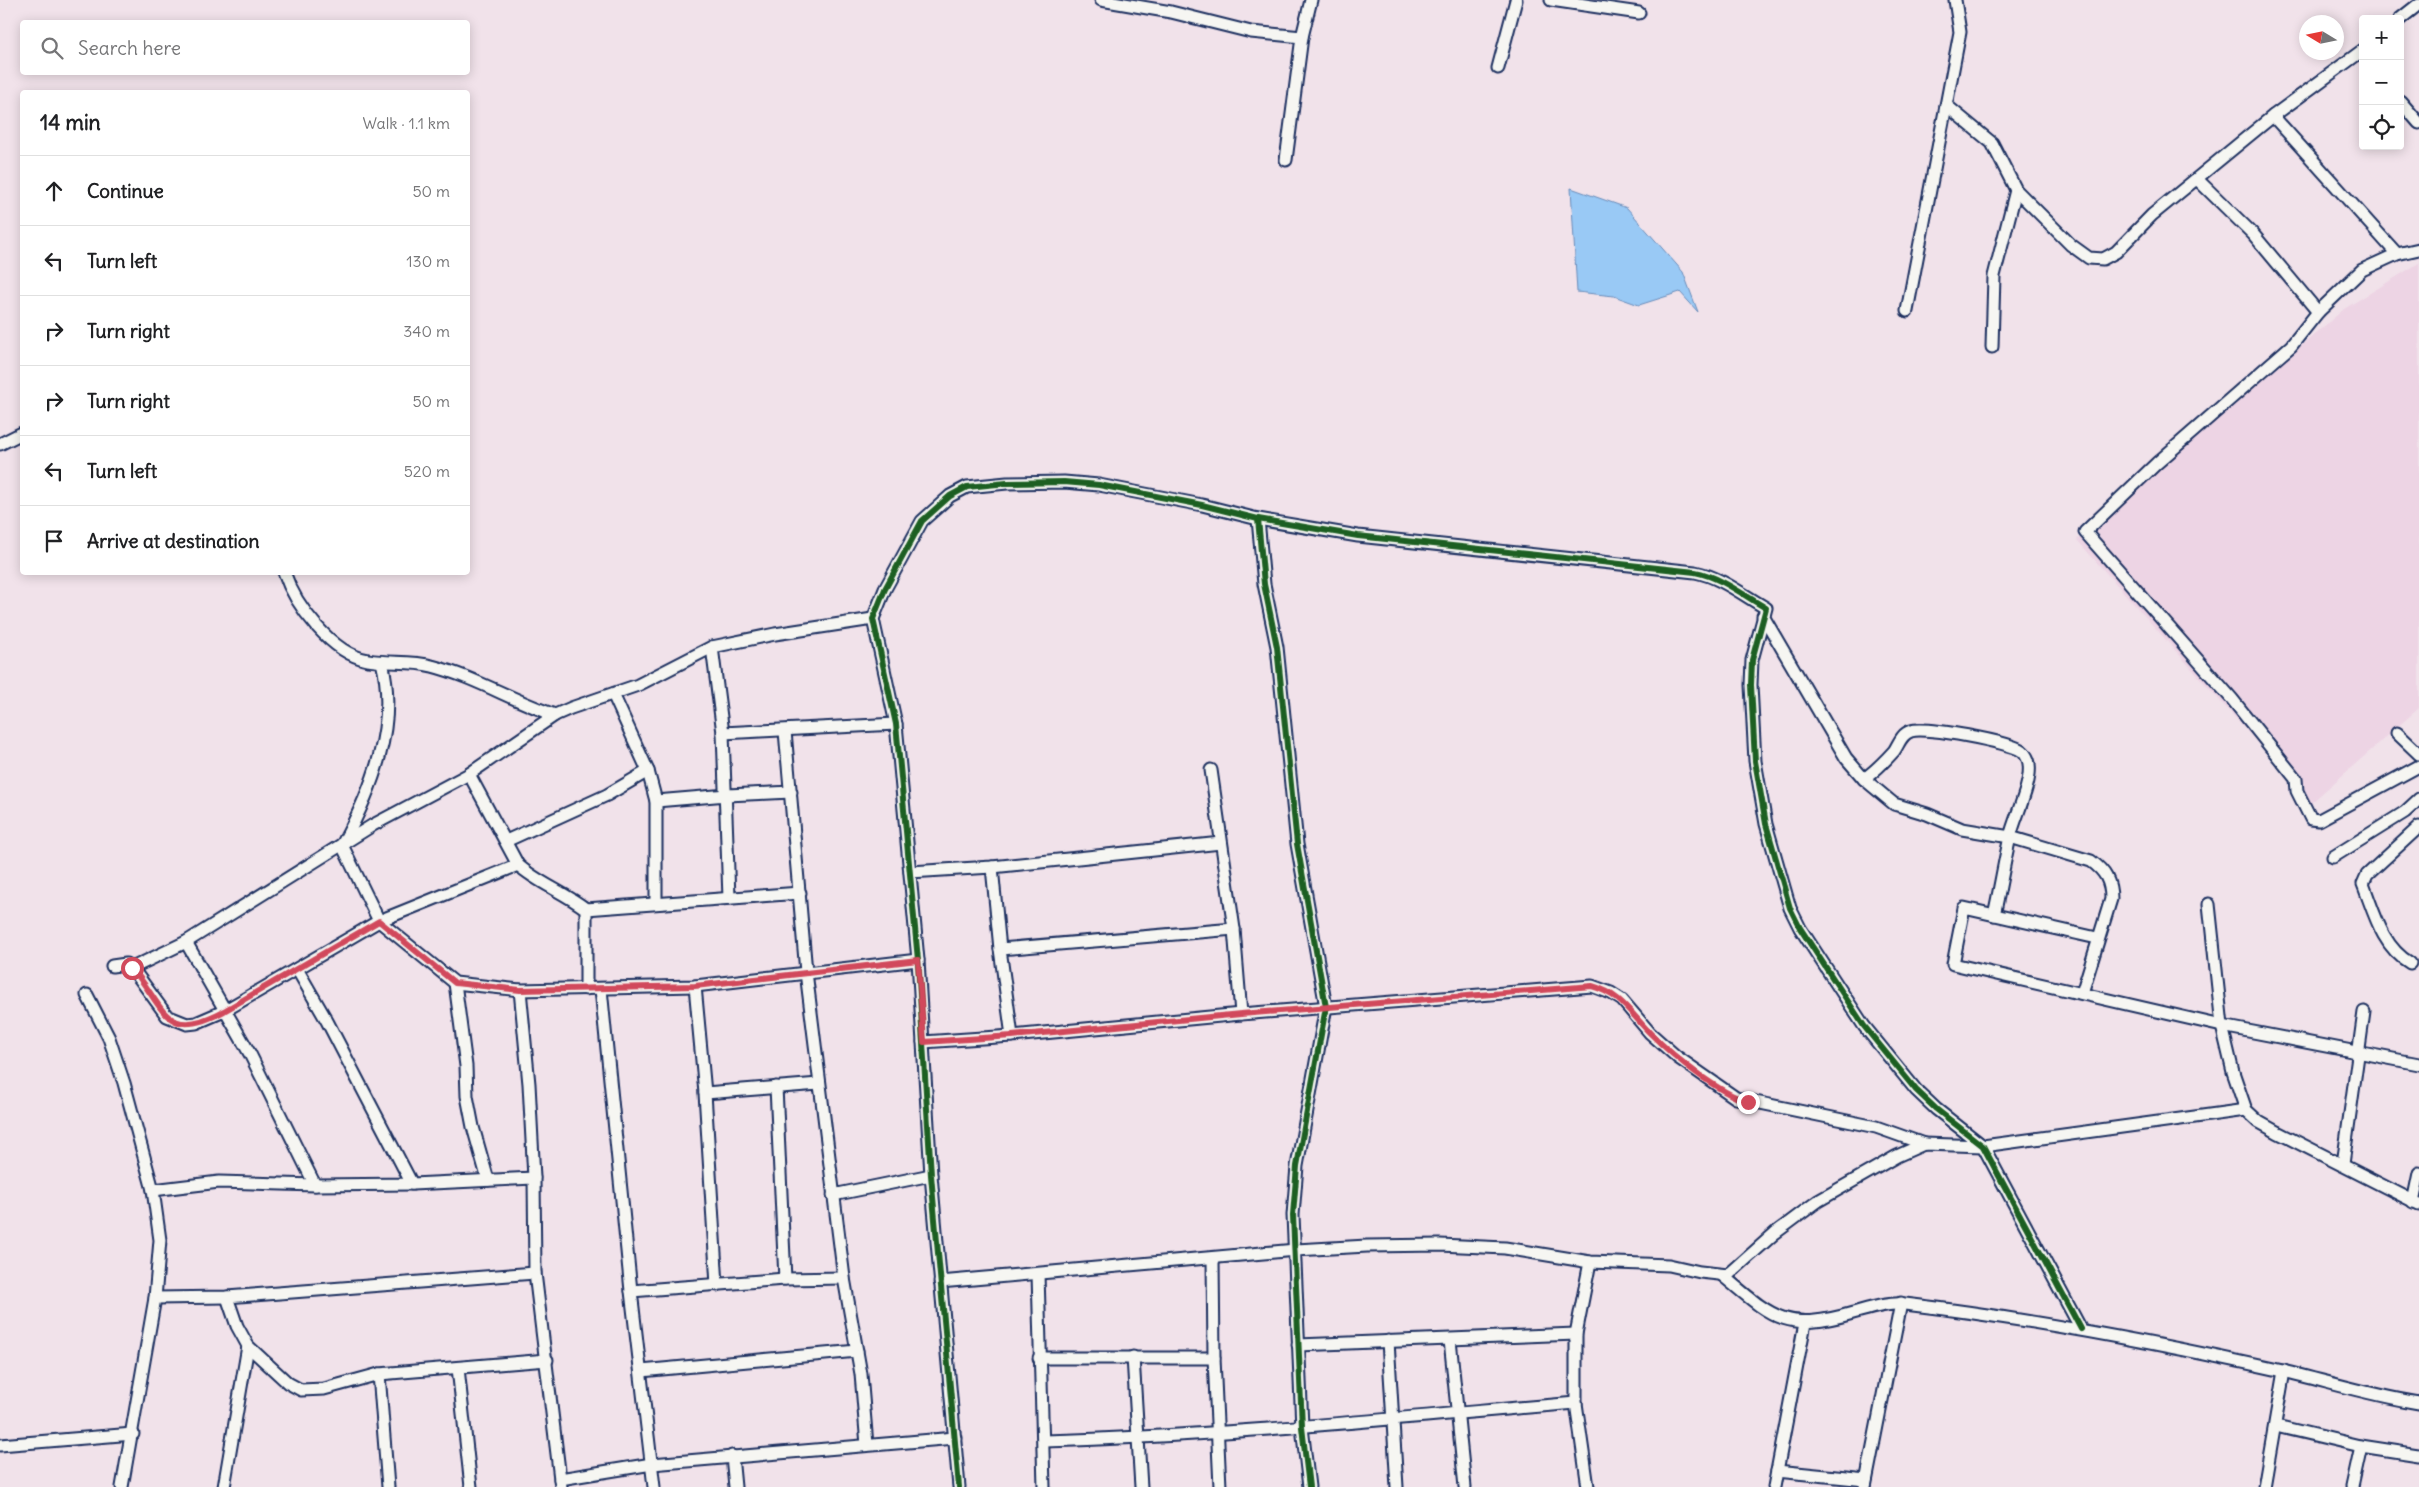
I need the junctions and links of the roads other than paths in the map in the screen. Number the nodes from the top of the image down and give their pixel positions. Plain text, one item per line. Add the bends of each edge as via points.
1 (1101, 0) edge
2 (1311, 0) edge
3 (1516, 0) edge
4 (1551, 0) edge
5 (1955, 0) edge
6 (2419, 4) edge
7 (1639, 13) dead end
8 (2404, 16) edge
9 (1302, 37) junction
10 (2359, 56) edge
11 (1498, 68) dead end
12 (1946, 105) junction
13 (2403, 105) edge
14 (2273, 116) junction
15 (2419, 123) edge
16 (1286, 160) dead end
17 (2197, 179) junction
18 (2016, 190) junction
19 (2419, 249) edge
20 (2397, 254) junction
21 (1907, 311) dead end
22 (2318, 312) junction
23 (1992, 347) dead end
24 (20, 434) edge
25 (0, 444) edge
26 (1258, 519) junction
27 (285, 575) edge
28 (1763, 616) junction
29 (873, 619) junction
30 (712, 647) junction
31 (382, 662) junction
32 (613, 694) junction
33 (555, 715) junction
34 (896, 724) junction
35 (785, 731) junction
36 (723, 733) junction
37 (2397, 733) dead end
38 (2419, 754) edge
39 (2419, 766) edge
40 (1211, 770) dead end
41 (648, 771) junction
42 (468, 774) junction
43 (1864, 779) junction
44 (791, 792) junction
45 (727, 795) junction
46 (2419, 799) edge
47 (656, 801) junction
48 (2419, 827) edge
49 (2010, 837) junction
50 (506, 840) junction
51 (1222, 843) junction
52 (342, 845) junction
53 (2333, 857) dead end
54 (518, 865) junction
55 (992, 868) junction
56 (910, 872) junction
57 (800, 893) junction
58 (729, 898) junction
59 (656, 903) junction
60 (2209, 904) dead end
61 (586, 909) junction
62 (1994, 915) junction
63 (379, 921) junction
64 (1234, 929) junction
65 (2097, 938) junction
66 (186, 942) junction
67 (1000, 949) junction
68 (918, 960) junction
69 (2410, 963) dead end
70 (112, 966) dead end
71 (132, 968) junction
72 (297, 969) junction
73 (806, 972) junction
74 (455, 983) junction
75 (695, 986) junction
76 (586, 989) junction
77 (601, 989) junction
78 (520, 990) junction
79 (2082, 993) junction
80 (87, 995) dead end
81 (1326, 1007) junction
82 (224, 1011) junction
83 (2364, 1012) dead end
84 (1241, 1014) junction
85 (2222, 1026) junction
86 (1012, 1036) junction
87 (924, 1042) junction
88 (2357, 1053) junction
89 (2419, 1064) edge
90 (820, 1084) junction
91 (776, 1087) junction
92 (705, 1094) junction
93 (2246, 1110) junction
94 (1924, 1144) junction
95 (1983, 1146) junction
96 (2343, 1164) junction
97 (2419, 1173) edge
98 (931, 1175) junction
99 (534, 1178) junction
100 (488, 1180) junction
101 (412, 1184) junction
102 (315, 1185) junction
103 (153, 1190) junction
104 (834, 1195) junction
105 (2416, 1203) edge
106 (1296, 1250) junction
107 (1213, 1259) junction
108 (1590, 1262) junction
109 (535, 1273) junction
110 (1038, 1274) junction
111 (1722, 1275) junction
112 (844, 1278) junction
113 (785, 1279) junction
114 (940, 1282) junction
115 (717, 1285) junction
116 (631, 1290) junction
117 (226, 1297) junction
118 (155, 1298) junction
119 (1902, 1303) junction
120 (1805, 1323) junction
121 (2081, 1329) junction
122 (1576, 1334) junction
123 (1450, 1340) junction
124 (1388, 1341) junction
125 (1298, 1345) junction
126 (248, 1346) junction
127 (857, 1350) junction
128 (1134, 1357) junction
129 (1039, 1358) junction
130 (1214, 1358) junction
131 (546, 1360) junction
132 (458, 1368) junction
133 (641, 1371) junction
134 (2284, 1372) junction
135 (379, 1374) junction
136 (1576, 1403) junction
137 (2419, 1403) edge
138 (1458, 1413) junction
139 (1393, 1420) junction
140 (2276, 1426) junction
141 (1302, 1427) junction
142 (1217, 1432) junction
143 (132, 1434) junction
144 (955, 1438) junction
145 (1137, 1438) junction
146 (1044, 1441) junction
147 (0, 1445) edge
148 (867, 1446) junction
149 (2361, 1446) junction
150 (2419, 1455) edge
151 (732, 1456) junction
152 (652, 1464) junction
153 (1777, 1471) junction
154 (560, 1483) edge
155 (1865, 1483) edge
156 (122, 1487) edge
157 (224, 1487) edge
158 (388, 1487) edge
159 (471, 1487) edge
160 (654, 1487) edge
161 (735, 1487) edge
162 (959, 1487) edge
163 (1044, 1487) edge
164 (1141, 1487) edge
165 (1220, 1487) edge
166 (1309, 1487) edge
167 (1397, 1487) edge
168 (1466, 1487) edge
169 (1588, 1487) edge
170 (1774, 1487) edge
171 (2264, 1487) edge
172 (2352, 1487) edge

1 - 9 street via 1171,12 1251,32
2 - 9 street
3 - 11 street
4 - 7 street
5 - 12 street via 1960,32
6 - 8 street
9 - 16 street
10 - 14 street
12 - 18 street via 1992,143
12 - 21 street
13 - 15 street
14 - 17 street
14 - 20 street
17 - 18 street via 2152,214 2116,252 2096,260 2071,245
17 - 22 street via 2254,234
18 - 23 street via 1994,276
19 - 20 street
20 - 22 street via 2362,270
22 - 39 street via 2291,346 2157,463 2085,532 2232,699 2298,780 2297,791 2311,819 2319,820
24 - 25 street
26 - 28 street via 1358,536 1694,572 1724,582 1766,608
26 - 29 street via 1099,485 1007,482 967,488 950,496 922,521 885,589
26 - 81 street via 1264,584 1277,647 1297,844
27 - 31 street via 304,611 322,632 352,656
28 - 43 street via 1841,750
28 - 95 street via 1752,660 1755,761 1766,824 1790,908 1864,1026 1916,1090
29 - 30 street
29 - 34 street
30 - 32 street
30 - 36 street
31 - 33 street via 431,666
31 - 52 street via 388,700 380,751 371,786
32 - 33 street
32 - 41 street
33 - 42 street
34 - 35 street
34 - 56 street
35 - 36 street
35 - 44 street
36 - 45 street
37 - 38 street
40 - 51 street
41 - 47 street
41 - 50 street via 608,796
42 - 50 street
42 - 52 street via 373,824
43 - 49 street via 1894,804 1962,829
43 - 49 street via 1878,769 1910,731 1951,733 2012,746 2024,752 2029,762 2029,777
44 - 45 street
44 - 57 street
45 - 47 street
45 - 58 street
46 - 53 street via 2405,812
47 - 59 street
48 - 69 street via 2368,875 2363,884 2381,930 2398,956
49 - 62 street
49 - 65 street via 2090,861 2100,868 2111,886 2111,899
50 - 54 street
51 - 55 street
51 - 64 street
52 - 63 street
52 - 66 street
54 - 61 street
54 - 63 street
55 - 56 street
55 - 67 street
56 - 68 street
57 - 58 street
57 - 73 street
58 - 59 street
59 - 61 street
60 - 85 street
61 - 76 street
62 - 65 street
62 - 79 street via 1964,908 1953,964
63 - 72 street
63 - 74 street
64 - 67 street
64 - 84 street
65 - 79 street
66 - 71 street
66 - 82 street
67 - 86 street
68 - 73 street
68 - 87 street
70 - 71 street via 126,964
71 - 82 street via 162,1012 173,1020 196,1024
72 - 82 street
72 - 101 street
73 - 75 street
73 - 90 street
74 - 78 street
74 - 100 street via 467,1096
75 - 77 street
75 - 92 street
76 - 77 street
76 - 78 street
77 - 116 street
78 - 99 street
79 - 85 street
80 - 103 street via 109,1038
81 - 84 street
81 - 94 street via 1592,986 1622,1000 1670,1051 1736,1098 1876,1127
81 - 106 street via 1297,1166 1293,1215
82 - 102 street via 250,1054
83 - 88 street
84 - 86 street
85 - 88 street
85 - 93 street
86 - 87 street
87 - 98 street
88 - 89 street
88 - 96 street
90 - 91 street
90 - 104 street
91 - 92 street
91 - 113 street
92 - 115 street
93 - 95 street
93 - 96 street via 2265,1125
94 - 95 street
94 - 111 street via 1818,1201 1775,1233 1733,1272
95 - 121 street
96 - 105 street
97 - 105 street
98 - 104 street
98 - 114 street
99 - 100 street
99 - 109 street
100 - 101 street
101 - 102 street
102 - 103 street via 219,1182
103 - 118 street via 160,1240
104 - 112 street
106 - 107 street
106 - 108 street via 1472,1245
106 - 125 street
107 - 110 street
107 - 130 street
108 - 111 street via 1668,1265
108 - 122 street
109 - 117 street
109 - 131 street
110 - 114 street
110 - 129 street
111 - 120 street via 1764,1310 1778,1318
112 - 113 street
112 - 127 street
113 - 115 street
114 - 144 street
115 - 116 street
116 - 133 street
117 - 118 street
117 - 126 street
118 - 143 street
119 - 120 street
119 - 121 street
119 - 155 street
120 - 153 street
121 - 134 street
122 - 123 street
122 - 136 street
123 - 124 street
123 - 138 street
124 - 125 street
124 - 139 street
125 - 141 street
126 - 135 street via 288,1383 301,1390 324,1389
126 - 157 street
127 - 133 street
127 - 148 street
128 - 129 street
128 - 130 street
128 - 145 street
129 - 146 street
130 - 142 street
131 - 132 street
131 - 154 street
132 - 135 street
132 - 159 street
133 - 152 street
134 - 137 street
134 - 140 street
135 - 158 street
136 - 138 street
136 - 169 street
138 - 139 street
138 - 168 street
139 - 141 street
139 - 167 street
140 - 149 street
140 - 171 street
141 - 142 street
141 - 166 street
142 - 145 street
142 - 165 street
143 - 147 street
143 - 156 street
144 - 148 street
144 - 162 street
145 - 146 street
145 - 164 street
146 - 163 street
148 - 151 street
149 - 150 street
149 - 172 street
151 - 152 street
151 - 161 street
152 - 154 street
152 - 160 street
153 - 155 street
153 - 170 street

